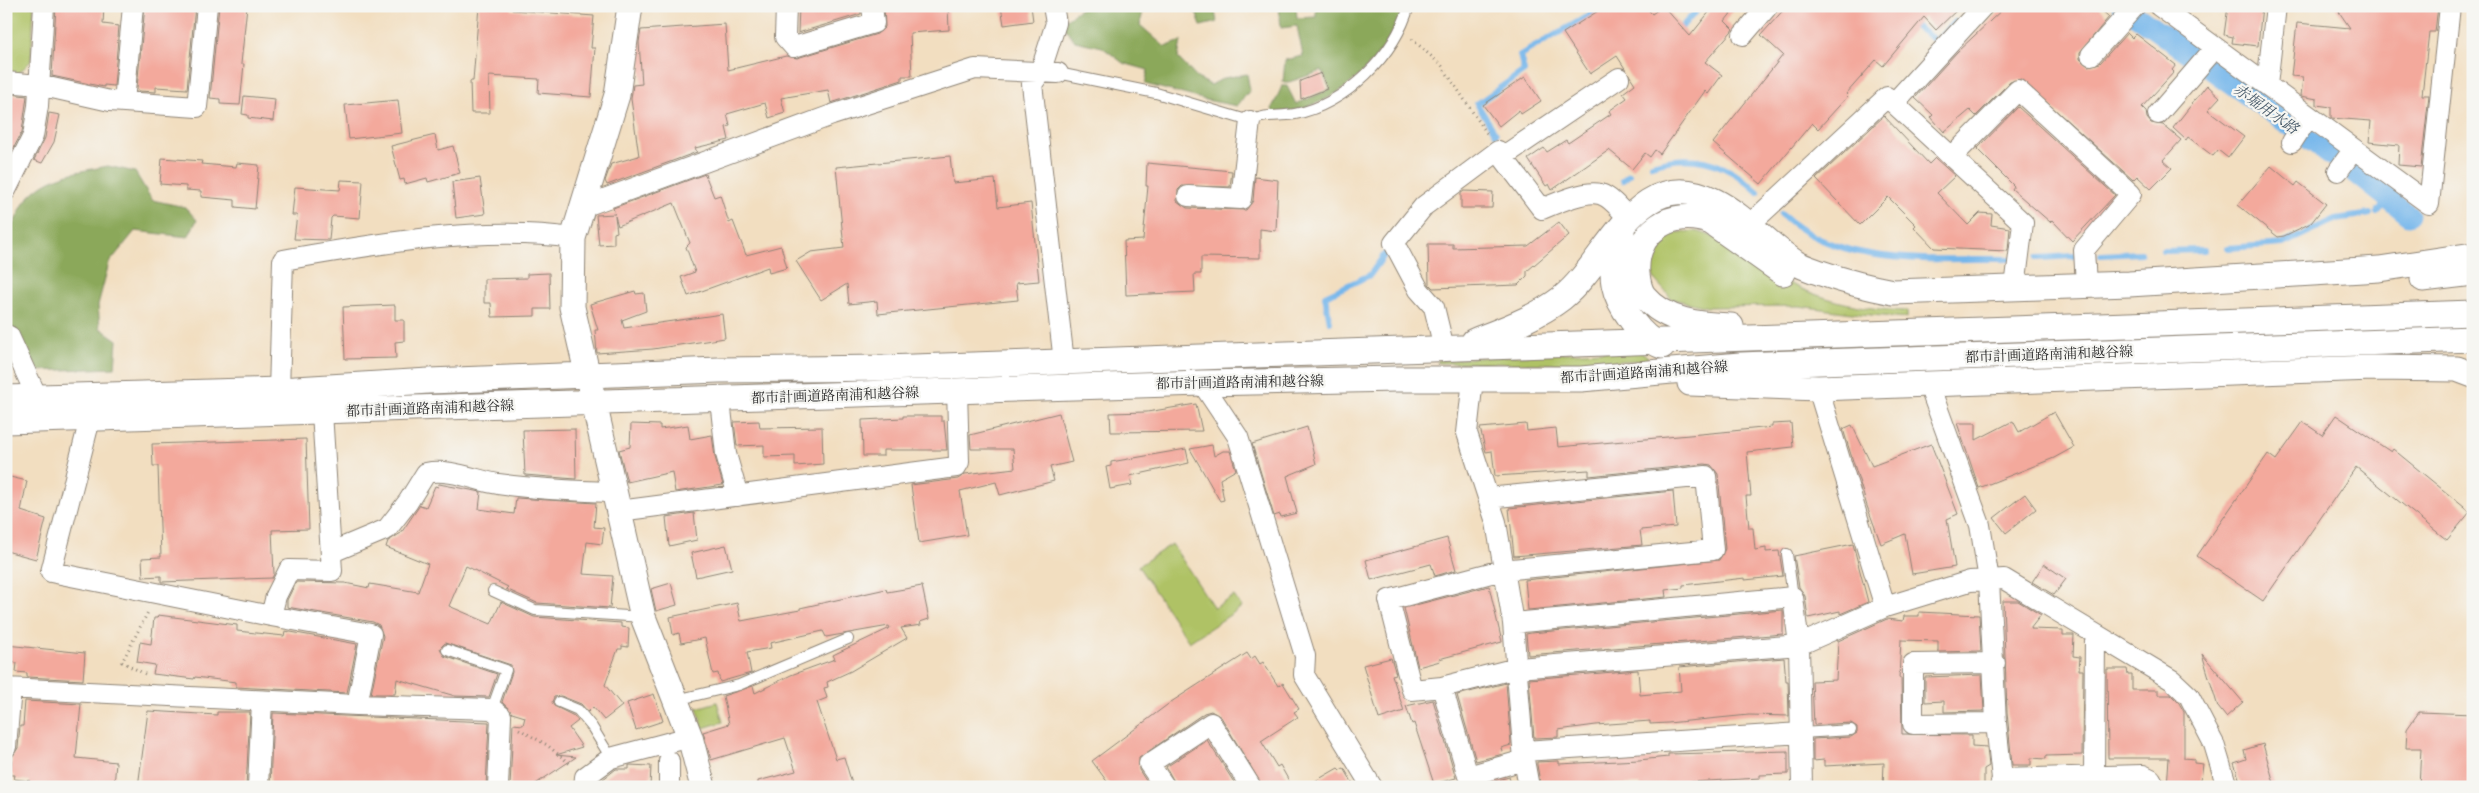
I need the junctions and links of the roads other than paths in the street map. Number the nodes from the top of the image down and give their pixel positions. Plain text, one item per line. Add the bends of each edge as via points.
1 (44, 6) edge
2 (133, 6) edge
3 (207, 6) edge
4 (630, 6) edge
5 (786, 6) edge
6 (872, 6) edge
7 (1053, 6) edge
8 (1409, 6) edge
9 (1768, 6) edge
10 (1983, 6) edge
11 (2158, 6) edge
12 (2276, 6) edge
13 (2450, 6) edge
14 (2130, 12) edge
15 (1743, 35) dead end
16 (2091, 56) dead end
17 (2207, 57) junction
18 (1049, 73) junction
19 (1619, 78) dead end
20 (6, 82) edge
21 (39, 85) junction
22 (2267, 86) junction
23 (124, 102) junction
24 (1894, 102) junction
25 (2158, 114) dead end
26 (1250, 121) junction
27 (1500, 154) junction
28 (1952, 157) junction
29 (6, 190) edge
30 (1188, 196) dead end
31 (580, 208) junction
32 (1628, 218) junction
33 (1748, 226) junction
34 (573, 238) junction
35 (2473, 255) edge
36 (2473, 274) edge
37 (2086, 285) junction
38 (2015, 287) junction
39 (2473, 312) edge
40 (6, 335) edge
41 (1815, 336) junction
42 (2473, 339) edge
43 (1652, 343) junction
44 (1451, 348) junction
45 (1064, 362) junction
46 (1740, 365) junction
47 (588, 376) junction
48 (2473, 376) edge
49 (1474, 379) junction
50 (1581, 379) junction
51 (1202, 383) junction
52 (1928, 384) junction
53 (1818, 388) junction
54 (279, 390) junction
55 (957, 390) junction
56 (37, 397) junction
57 (6, 398) edge
58 (720, 400) junction
59 (594, 403) junction
60 (322, 412) junction
61 (90, 419) junction
62 (6, 422) edge
63 (738, 496) junction
64 (1488, 498) junction
65 (616, 501) junction
66 (332, 552) junction
67 (1787, 554) dead end
68 (1502, 570) junction
69 (1990, 580) junction
70 (493, 591) dead end
71 (1792, 597) junction
72 (1885, 606) junction
73 (271, 616) junction
74 (643, 617) junction
75 (1512, 623) junction
76 (2095, 635) junction
77 (848, 639) dead end
78 (1799, 645) junction
79 (447, 650) dead end
80 (1995, 662) junction
81 (1517, 668) junction
82 (1442, 687) junction
83 (8, 688) edge
84 (676, 700) junction
85 (262, 701) junction
86 (559, 702) dead end
87 (357, 706) junction
88 (497, 714) junction
89 (1996, 724) junction
90 (1851, 730) dead end
91 (1800, 733) junction
92 (690, 737) junction
93 (6, 747) edge
94 (1524, 756) junction
95 (611, 758) junction
96 (669, 761) dead end
97 (2094, 776) junction
98 (584, 782) edge
99 (2001, 783) edge
100 (258, 787) edge
101 (498, 787) edge
102 (669, 787) edge
103 (702, 787) edge
104 (1165, 787) edge
105 (1251, 787) edge
106 (1372, 787) edge
107 (1529, 787) edge
108 (1802, 787) edge
109 (2155, 787) edge
110 (2227, 787) edge

1 - 21 street
2 - 23 street
3 - 23 street via 197,107
4 - 31 street via 617,95
5 - 6 street via 785,37 794,47 874,24
7 - 18 street via 1056,23
8 - 26 lane via 1399,30 1378,60 1344,93 1329,103 1295,114 1264,114
9 - 15 street
10 - 24 street
11 - 17 street
12 - 22 street
13 - 22 street via 2429,204 2346,159 2301,128
14 - 16 street
17 - 22 street
17 - 25 street
18 - 26 lane via 1156,94
18 - 31 street via 974,69 832,115
18 - 45 street via 1032,84
19 - 27 street
20 - 21 street
21 - 23 street
21 - 29 street via 33,136
24 - 28 street
24 - 33 street via 1887,97
26 - 30 street via 1241,199
27 - 32 street via 1542,209 1572,196 1600,194
27 - 44 street via 1424,206 1394,243 1418,290 1434,307
28 - 37 street via 2018,90 2131,194 2084,250
28 - 38 street via 2023,223
31 - 34 street
32 - 33 street via 1651,200 1681,192 1716,202
32 - 43 street via 1616,252 1614,286 1638,328
32 - 44 street via 1580,282 1562,298 1524,321
33 - 38 street via 1797,264 1856,286 1893,292
34 - 47 street via 572,307
34 - 54 street via 514,234 460,236 283,260
35 - 37 street via 2379,269
36 - 41 street via 2380,285 2142,299 1884,305 1841,298 1791,279 1711,222 1702,219 1685,216 1669,219 1656,228 1642,245 1637,262 1639,289 1658,309 1678,319 1704,325 1762,327
37 - 38 street
39 - 41 street, 都市計画道路南浦和越谷線
40 - 56 street via 30,377
41 - 43 street, 都市計画道路南浦和越谷線
42 - 46 street, 都市計画道路南浦和越谷線
43 - 44 street, 都市計画道路南浦和越谷線
43 - 46 street via 1683,354
44 - 45 street, 都市計画道路南浦和越谷線
45 - 47 street, 都市計画道路南浦和越谷線
46 - 50 street, 都市計画道路南浦和越谷線
47 - 54 street, 都市計画道路南浦和越谷線 via 429,380
47 - 59 street
48 - 52 street via 2457,369 2374,368
49 - 50 street, 都市計画道路南浦和越谷線
49 - 51 street, 都市計画道路南浦和越谷線
49 - 64 street via 1467,433
50 - 53 street
51 - 55 street, 都市計画道路南浦和越谷線
51 - 106 street via 1238,438 1305,656 1304,676
52 - 53 street
52 - 69 street via 1980,526
53 - 72 street
54 - 56 street, 都市計画道路南浦和越谷線
55 - 58 street, 都市計画道路南浦和越谷線
55 - 63 street via 960,462 956,468
56 - 57 street, 都市計画道路南浦和越谷線
58 - 59 street, 都市計画道路南浦和越谷線
58 - 63 street via 726,454
59 - 60 street, 都市計画道路南浦和越谷線
59 - 65 street
60 - 61 street, 都市計画道路南浦和越谷線
60 - 66 street
61 - 62 street, 都市計画道路南浦和越谷線
61 - 73 street via 51,572
63 - 65 street
64 - 68 street via 1496,522
64 - 68 street via 1706,476 1712,550
65 - 66 street via 497,484 436,471 426,473 387,529
65 - 74 street
66 - 73 street via 332,571 289,570 276,596
67 - 71 lane
68 - 75 street
68 - 82 street via 1389,600 1412,690
69 - 72 street via 1970,581
69 - 76 street via 2004,579
69 - 80 street
70 - 74 lane via 535,610
71 - 75 street
71 - 78 street
72 - 78 street
73 - 87 street via 371,634
74 - 84 street
75 - 81 street
76 - 97 street
76 - 110 street via 2172,680 2189,696 2214,744
77 - 84 lane via 740,685
78 - 81 street
78 - 91 street
79 - 88 lane via 506,670
80 - 89 street
80 - 89 street via 1913,664 1913,724
81 - 82 street
81 - 94 street
82 - 94 street via 1468,776
83 - 85 street
83 - 93 street
84 - 92 street
85 - 87 street
85 - 100 street
86 - 95 lane via 578,710
87 - 88 street
88 - 101 street
89 - 99 street
90 - 91 lane
91 - 94 street
91 - 108 street
92 - 95 street
92 - 103 street
94 - 107 street
95 - 98 street
96 - 102 street
97 - 99 street
97 - 109 street via 2143,775 2151,779
104 - 105 street via 1149,764 1211,723

